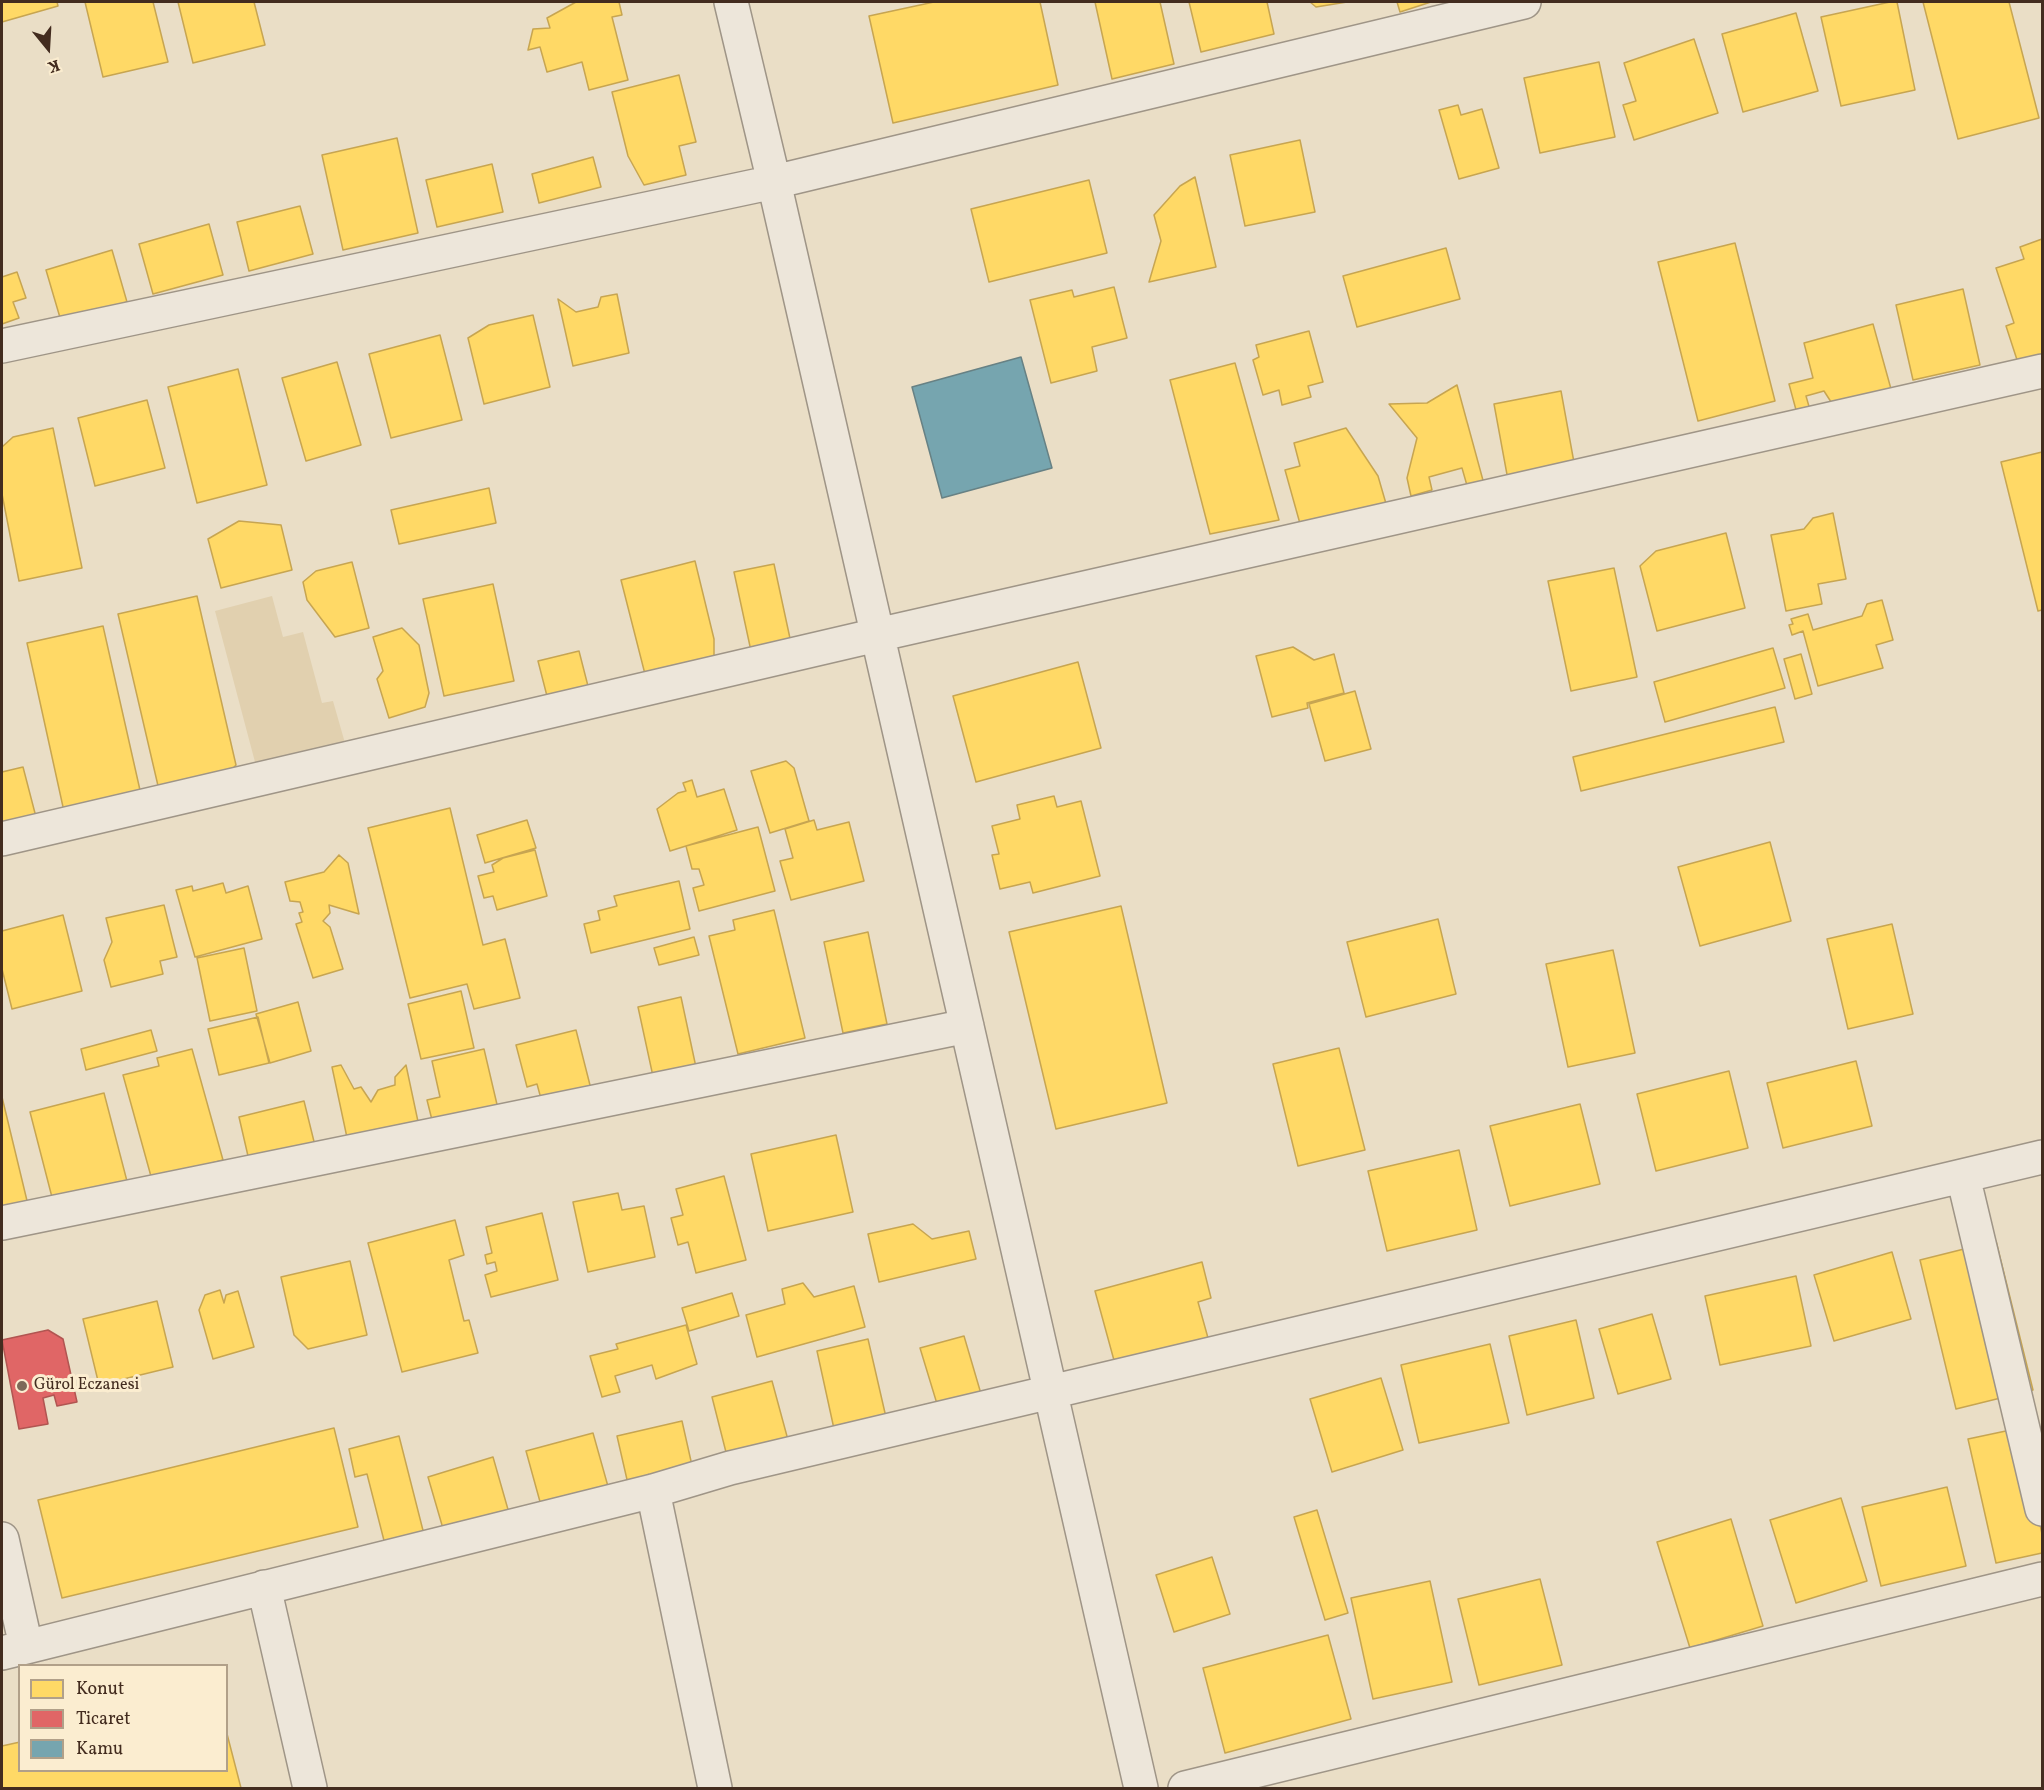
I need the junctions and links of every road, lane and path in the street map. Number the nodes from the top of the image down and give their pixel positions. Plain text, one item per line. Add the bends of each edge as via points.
1 (731, 2) edge
2 (1524, 2) edge
3 (774, 182) junction
4 (2, 346) edge
5 (2043, 371) edge
6 (877, 636) junction
7 (2, 839) edge
8 (967, 1026) junction
9 (2043, 1157) edge
10 (1963, 1176) junction
11 (2, 1223) edge
12 (1050, 1392) junction
13 (653, 1491) junction
14 (2043, 1509) edge
15 (2, 1539) edge
16 (2043, 1579) edge
17 (264, 1587) junction
18 (14, 1649) edge
19 (310, 1788) edge
20 (715, 1788) edge
21 (1141, 1788) edge
22 (1185, 1788) edge

1 - 3 street
2 - 3 street
3 - 4 street
3 - 6 street
5 - 6 street
6 - 7 street
6 - 8 street
8 - 11 street
8 - 12 street
9 - 10 street
10 - 12 street
10 - 14 street
12 - 13 street via 730,1468
12 - 21 street
13 - 17 street
13 - 20 street
15 - 18 street
16 - 22 street
17 - 18 street
17 - 19 street

